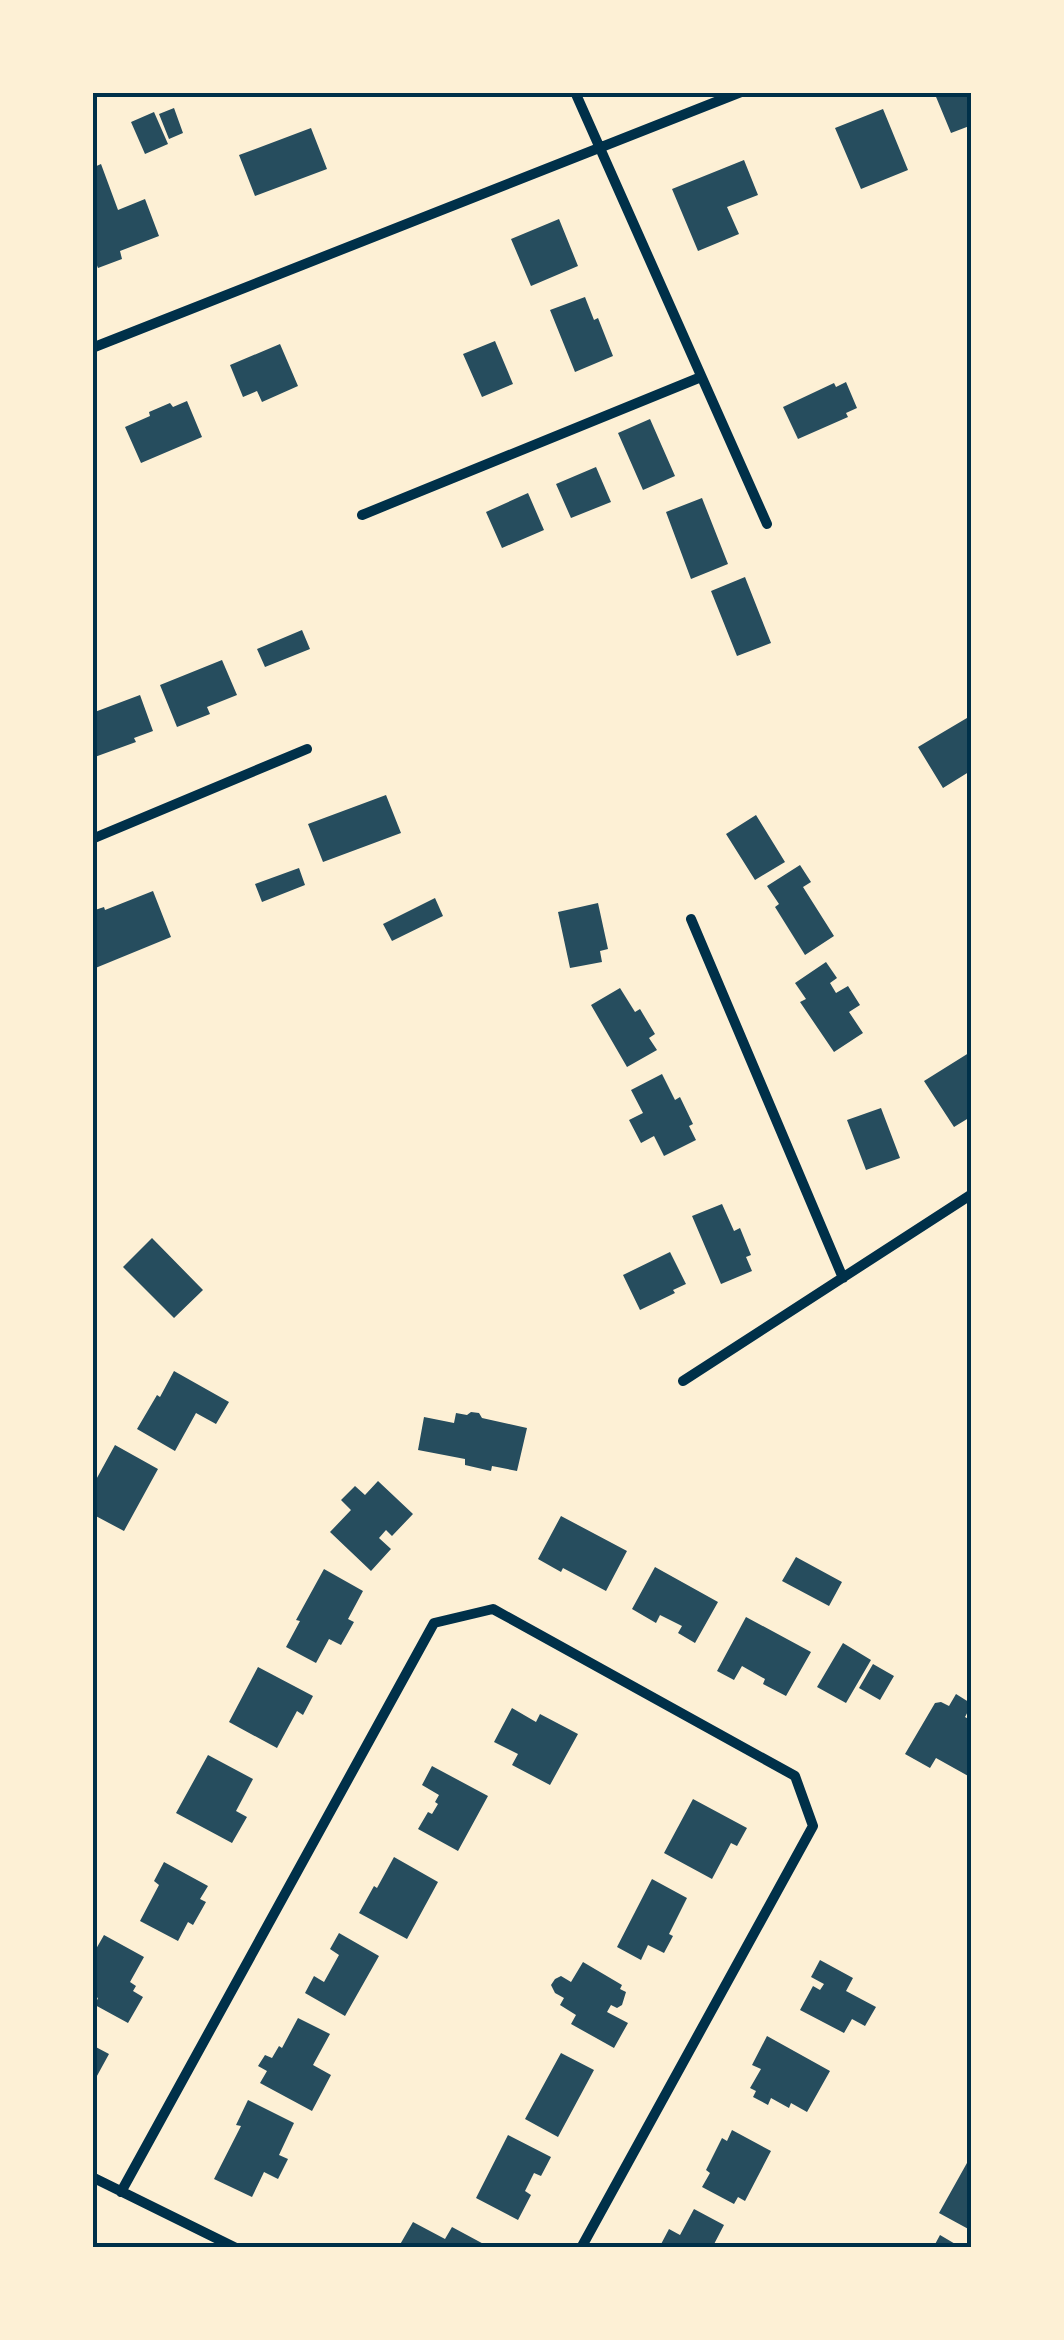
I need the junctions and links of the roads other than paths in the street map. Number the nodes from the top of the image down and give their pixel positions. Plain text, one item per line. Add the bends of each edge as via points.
1 (575, 92) edge
2 (741, 92) edge
3 (599, 149) junction
4 (92, 348) edge
5 (702, 377) junction
6 (362, 516) dead end
7 (768, 524) dead end
8 (308, 749) dead end
9 (92, 839) edge
10 (690, 919) dead end
11 (972, 1194) edge
12 (842, 1278) junction
13 (683, 1381) dead end
14 (92, 2177) edge
15 (122, 2192) junction
16 (236, 2248) edge
17 (581, 2248) edge

1 - 3 street
2 - 3 street
3 - 4 street
3 - 5 street
5 - 6 street
5 - 7 street
8 - 9 street
10 - 12 street
11 - 12 street
12 - 13 street
14 - 15 street
15 - 16 street
15 - 17 street via 434,1623 493,1609 795,1776 813,1826

